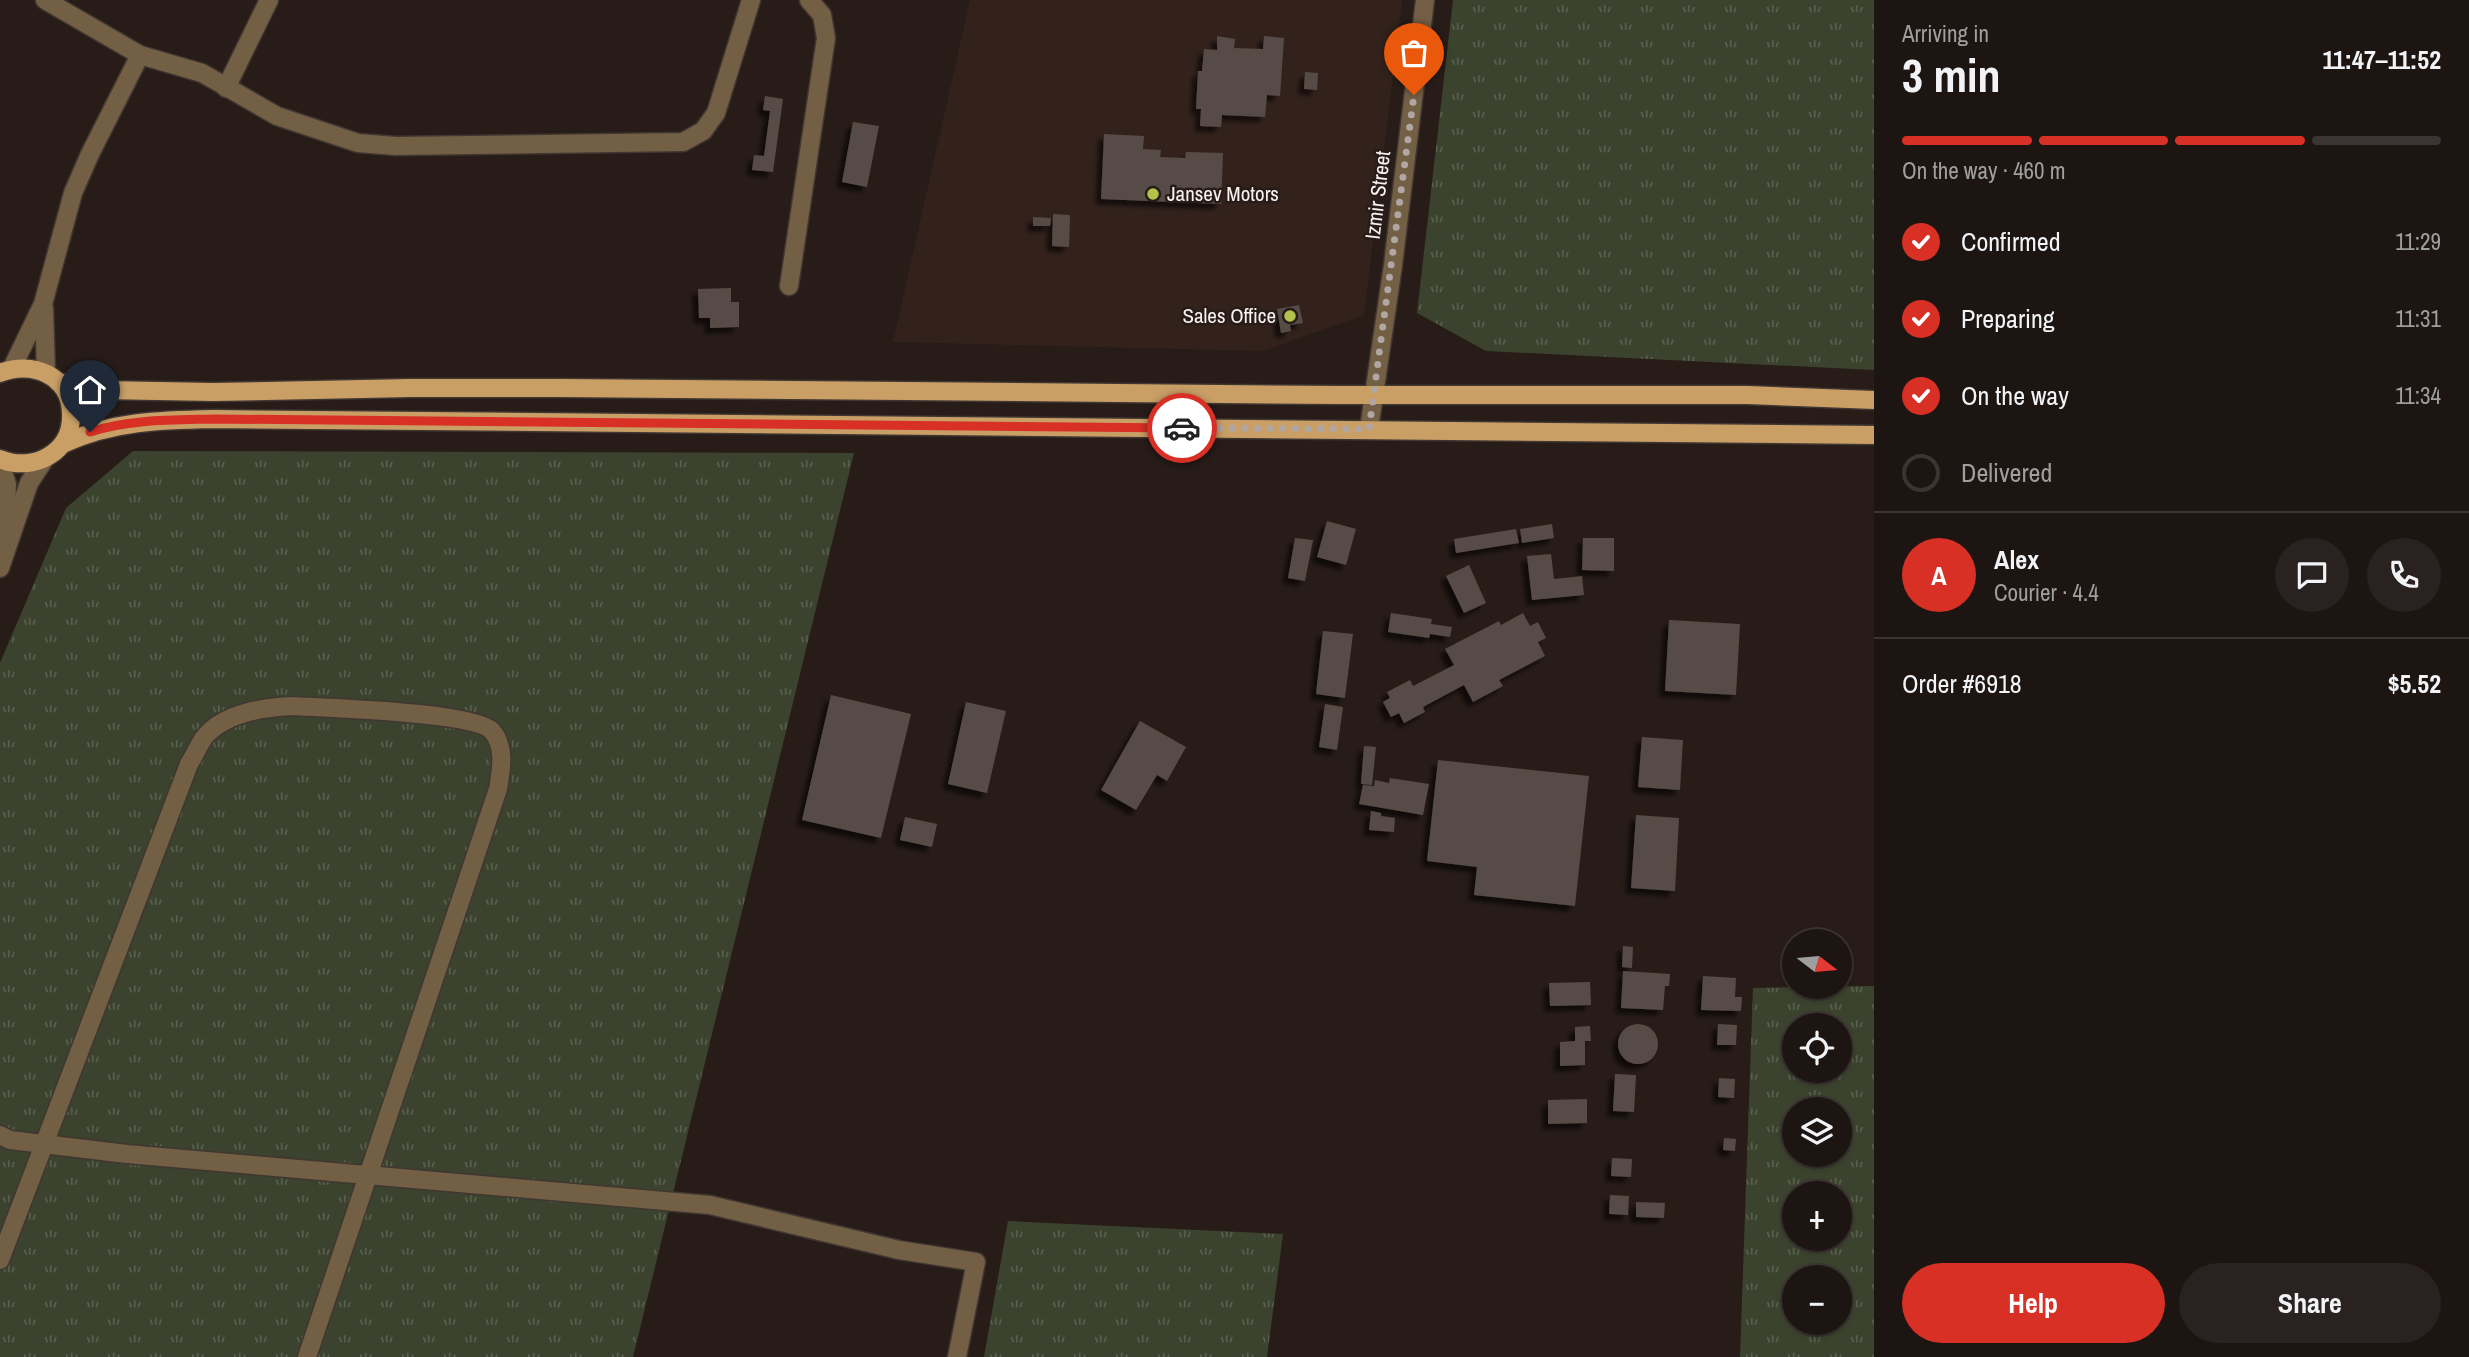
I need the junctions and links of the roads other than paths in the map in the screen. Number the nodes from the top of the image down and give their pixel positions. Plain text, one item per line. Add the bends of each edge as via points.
1 (45, 0) edge
2 (269, 0) edge
3 (809, 0) edge
4 (1425, 0) edge
5 (747, 3) edge
6 (140, 55) junction
7 (226, 88) junction
8 (789, 286) dead end
9 (44, 304) junction
10 (6, 370) edge
11 (52, 377) junction
12 (1373, 395) junction
13 (1874, 400) edge
14 (1369, 429) junction
15 (1874, 435) edge
16 (63, 444) junction
17 (44, 460) junction
18 (0, 461) edge
19 (2, 560) edge
20 (0, 1135) edge
21 (46, 1144) junction
22 (367, 1174) junction
23 (0, 1260) edge
24 (307, 1357) edge
25 (957, 1357) edge

1 - 6 street
2 - 7 street
3 - 8 street via 822,15 826,38
4 - 12 street, Izmir Street
5 - 7 street via 716,113 703,131 682,142 377,146 278,116
6 - 7 street via 202,73
6 - 9 street via 73,194
9 - 10 street
9 - 11 street
10 - 11 main road via 35,368
11 - 12 main road via 102,390 175,392 465,388
11 - 16 main road via 68,396 72,412
12 - 13 main road via 1746,395
12 - 14 street, Izmir Street
14 - 15 main road
14 - 16 main road via 214,419 114,426
16 - 17 main road
17 - 18 main road via 21,465
17 - 19 street via 29,483
18 - 19 street via 7,484
20 - 21 street
21 - 22 street
21 - 22 street via 189,764 203,738 225,722 274,707 472,721 486,727 499,743 498,789
21 - 23 street
22 - 24 street
22 - 25 street via 710,1205 899,1250 976,1262

